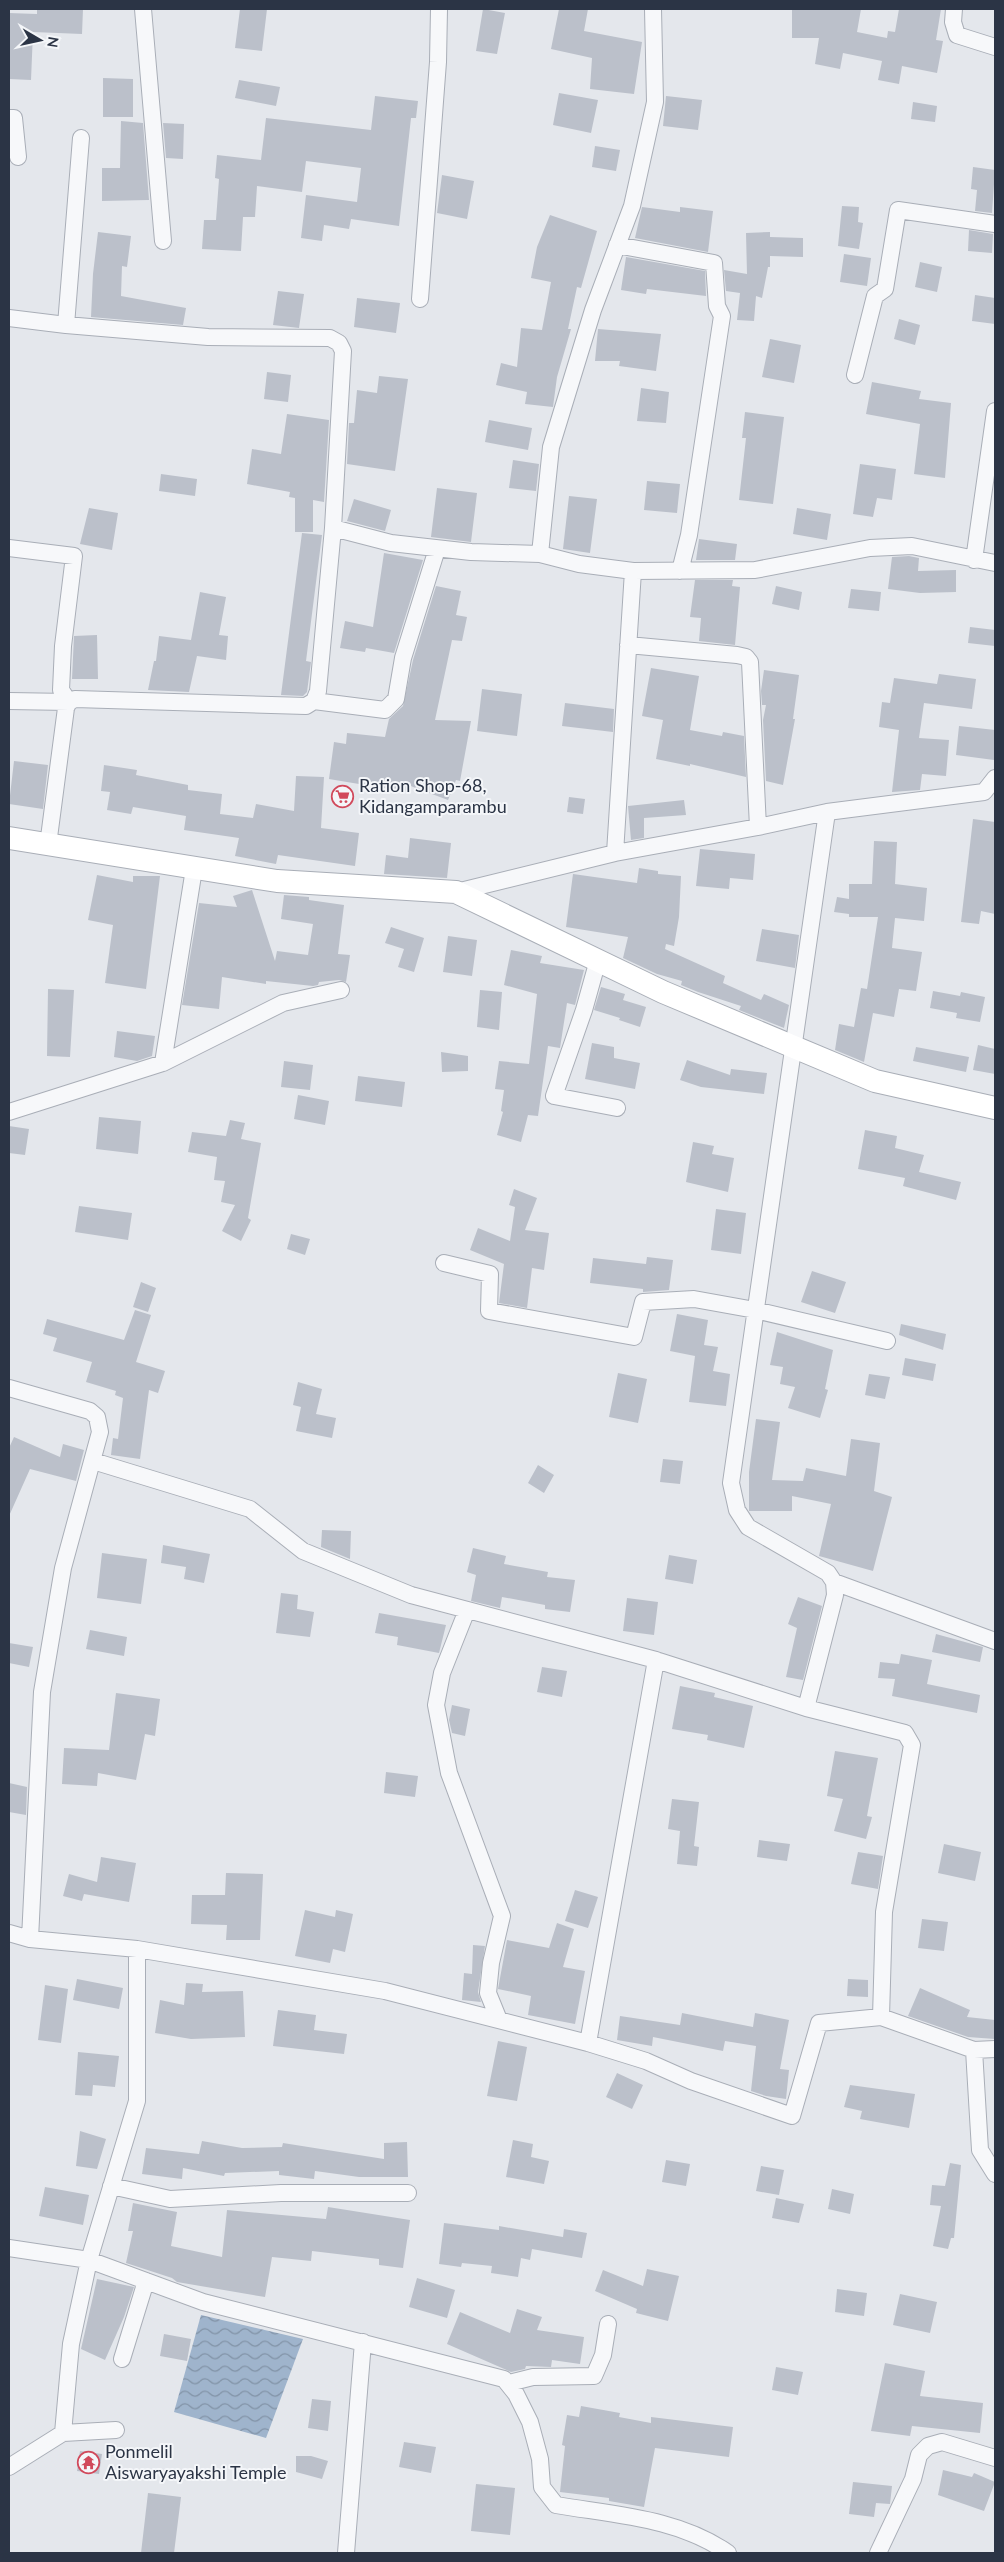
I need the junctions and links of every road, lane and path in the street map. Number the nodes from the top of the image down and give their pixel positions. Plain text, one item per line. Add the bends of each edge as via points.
1 (143, 9) edge
2 (439, 9) edge
3 (653, 9) edge
4 (954, 9) edge
5 (995, 47) edge
6 (9, 118) edge
7 (81, 138) dead end
8 (18, 157) dead end
9 (995, 224) edge
10 (163, 241) dead end
11 (617, 245) junction
12 (420, 299) dead end
13 (9, 318) edge
14 (66, 326) junction
15 (855, 375) dead end
16 (995, 411) edge
17 (332, 528) junction
18 (9, 548) edge
19 (437, 549) junction
20 (540, 554) junction
21 (974, 560) junction
22 (995, 563) edge
23 (680, 570) junction
24 (634, 571) junction
25 (628, 645) junction
26 (9, 701) edge
27 (314, 701) junction
28 (69, 702) junction
29 (995, 778) edge
30 (827, 812) junction
31 (758, 827) junction
32 (9, 838) edge
33 (48, 846) junction
34 (614, 853) junction
35 (194, 869) junction
36 (456, 892) junction
37 (598, 960) junction
38 (341, 990) dead end
39 (793, 1046) junction
40 (163, 1063) junction
41 (617, 1108) dead end
42 (995, 1108) edge
43 (9, 1112) edge
44 (444, 1263) dead end
45 (755, 1310) junction
46 (887, 1341) dead end
47 (9, 1388) edge
48 (93, 1461) junction
49 (834, 1582) junction
50 (467, 1610) junction
51 (995, 1641) edge
52 (656, 1660) junction
53 (806, 1708) junction
54 (9, 1933) edge
55 (30, 1938) junction
56 (137, 1950) junction
57 (881, 2017) junction
58 (499, 2020) junction
59 (588, 2043) junction
60 (995, 2049) edge
61 (974, 2050) junction
62 (995, 2174) edge
63 (111, 2186) junction
64 (408, 2193) dead end
65 (9, 2248) edge
66 (89, 2260) junction
67 (146, 2281) junction
68 (608, 2324) dead end
69 (363, 2342) junction
70 (122, 2359) dead end
71 (509, 2383) junction
72 (116, 2430) dead end
73 (63, 2433) junction
74 (995, 2458) edge
75 (9, 2467) edge
76 (346, 2553) edge
77 (728, 2553) edge
78 (878, 2553) edge

1 - 10 street
2 - 12 street
3 - 11 street via 655,102 632,206
4 - 5 street via 957,35
6 - 8 street via 14,118
7 - 14 street
9 - 15 street via 898,210 885,289 875,296
11 - 20 street via 593,310 551,448
11 - 23 street via 714,263 717,306 722,316 689,535
13 - 14 street
14 - 17 street via 208,337 330,338 339,343 343,351
16 - 21 street
17 - 19 street via 391,543
17 - 27 street via 318,691
18 - 28 street via 74,556 61,690
19 - 20 street
19 - 27 street via 403,658 396,699 385,710
20 - 24 street via 579,564
21 - 22 street
21 - 23 street via 912,546 870,548 755,570
23 - 24 street
24 - 25 street
25 - 31 street via 737,655 746,657 750,662
25 - 34 street
26 - 28 street
27 - 28 street via 306,706 75,698
28 - 33 street
29 - 30 street via 984,792
30 - 31 street
30 - 39 street
31 - 34 street
32 - 33 main road
33 - 35 main road
34 - 36 street
35 - 36 main road via 277,881
35 - 40 street
36 - 37 main road
37 - 39 main road via 663,992
37 - 41 street via 554,1096
38 - 40 street via 283,1003
39 - 42 main road via 875,1081
39 - 45 street
40 - 43 street
44 - 45 street via 490,1274 489,1310 634,1337 643,1302 694,1299
45 - 46 street
45 - 49 street via 731,1483 737,1510 748,1528 828,1573
47 - 48 street via 90,1411 98,1417 100,1432
48 - 50 street via 245,1507 318,1559 411,1595
48 - 55 street via 63,1568 42,1692
49 - 51 street
49 - 53 street via 835,1595
50 - 52 street
50 - 58 street via 442,1674 436,1705 448,1773 502,1916 488,1993
52 - 53 street
52 - 59 street
53 - 57 street via 905,1733 912,1745 884,1912
54 - 55 street
55 - 56 street
56 - 58 street via 385,1992
56 - 63 street via 137,2101
57 - 59 street via 819,2023 792,2116
57 - 61 street
58 - 59 street
60 - 61 street
61 - 62 street via 980,2150
63 - 64 street via 170,2199
63 - 66 street
65 - 66 street
66 - 67 street
66 - 73 street via 71,2344
67 - 69 street via 203,2302
67 - 70 street
68 - 71 street via 603,2355 594,2376 533,2377
69 - 71 street via 504,2378
69 - 76 street
71 - 77 street via 530,2422 540,2459 542,2486 556,2505 684,2529
72 - 73 street
73 - 75 street
74 - 78 street via 942,2442 928,2446 919,2455 913,2479

